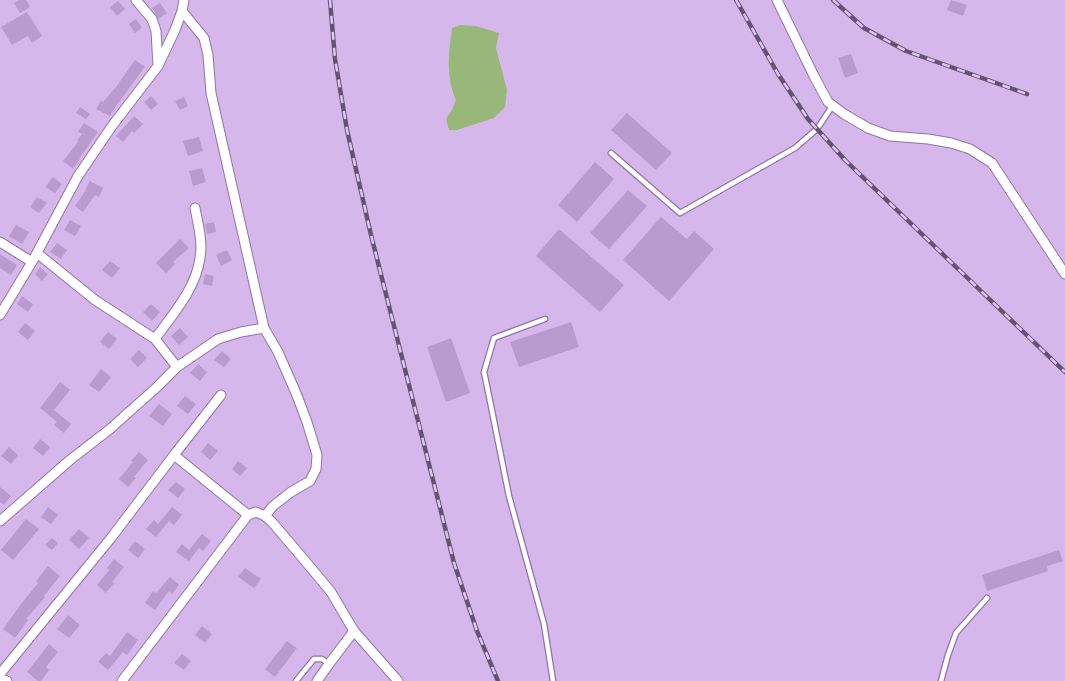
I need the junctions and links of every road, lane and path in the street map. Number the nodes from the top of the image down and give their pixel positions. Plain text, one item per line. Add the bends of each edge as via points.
1 (136, 0) edge
2 (184, 0) edge
3 (777, 0) edge
4 (182, 11) junction
5 (158, 66) junction
6 (833, 106) junction
7 (612, 153) dead end
8 (195, 208) dead end
9 (0, 242) edge
10 (37, 252) junction
11 (32, 262) junction
12 (1065, 274) edge
13 (0, 315) edge
14 (545, 319) dead end
15 (264, 328) junction
16 (155, 339) junction
17 (176, 367) junction
18 (222, 395) dead end
19 (174, 455) junction
20 (248, 515) junction
21 (265, 516) junction
22 (0, 522) edge
23 (987, 598) dead end
24 (354, 632) junction
25 (329, 664) junction
26 (0, 674) edge
27 (0, 679) edge
28 (7, 681) edge
29 (122, 681) edge
30 (296, 681) edge
31 (317, 681) edge
32 (398, 681) edge
33 (553, 681) edge
34 (941, 681) edge

1 - 5 street via 152,19
2 - 4 street
3 - 6 street via 814,76
4 - 5 street
4 - 15 street via 204,38 212,102
5 - 10 street via 78,176
6 - 7 lane via 817,129 795,148 680,213
6 - 12 street via 868,128 890,136 951,143 970,149 992,163
8 - 16 street via 200,241 197,274
9 - 11 street
10 - 11 street
10 - 16 street via 96,300
11 - 13 street
14 - 33 lane via 494,338 484,372 509,496 544,624
15 - 17 street via 218,339
15 - 21 street via 296,393 318,455 310,481 291,492
16 - 17 street
17 - 22 street via 110,429
18 - 19 street
19 - 20 street
19 - 26 street via 112,538
20 - 21 street via 256,512
20 - 29 street
21 - 24 street via 331,592
23 - 34 lane via 956,633
24 - 25 street
24 - 32 street
25 - 30 lane via 322,659 314,659
25 - 31 street
27 - 28 street

